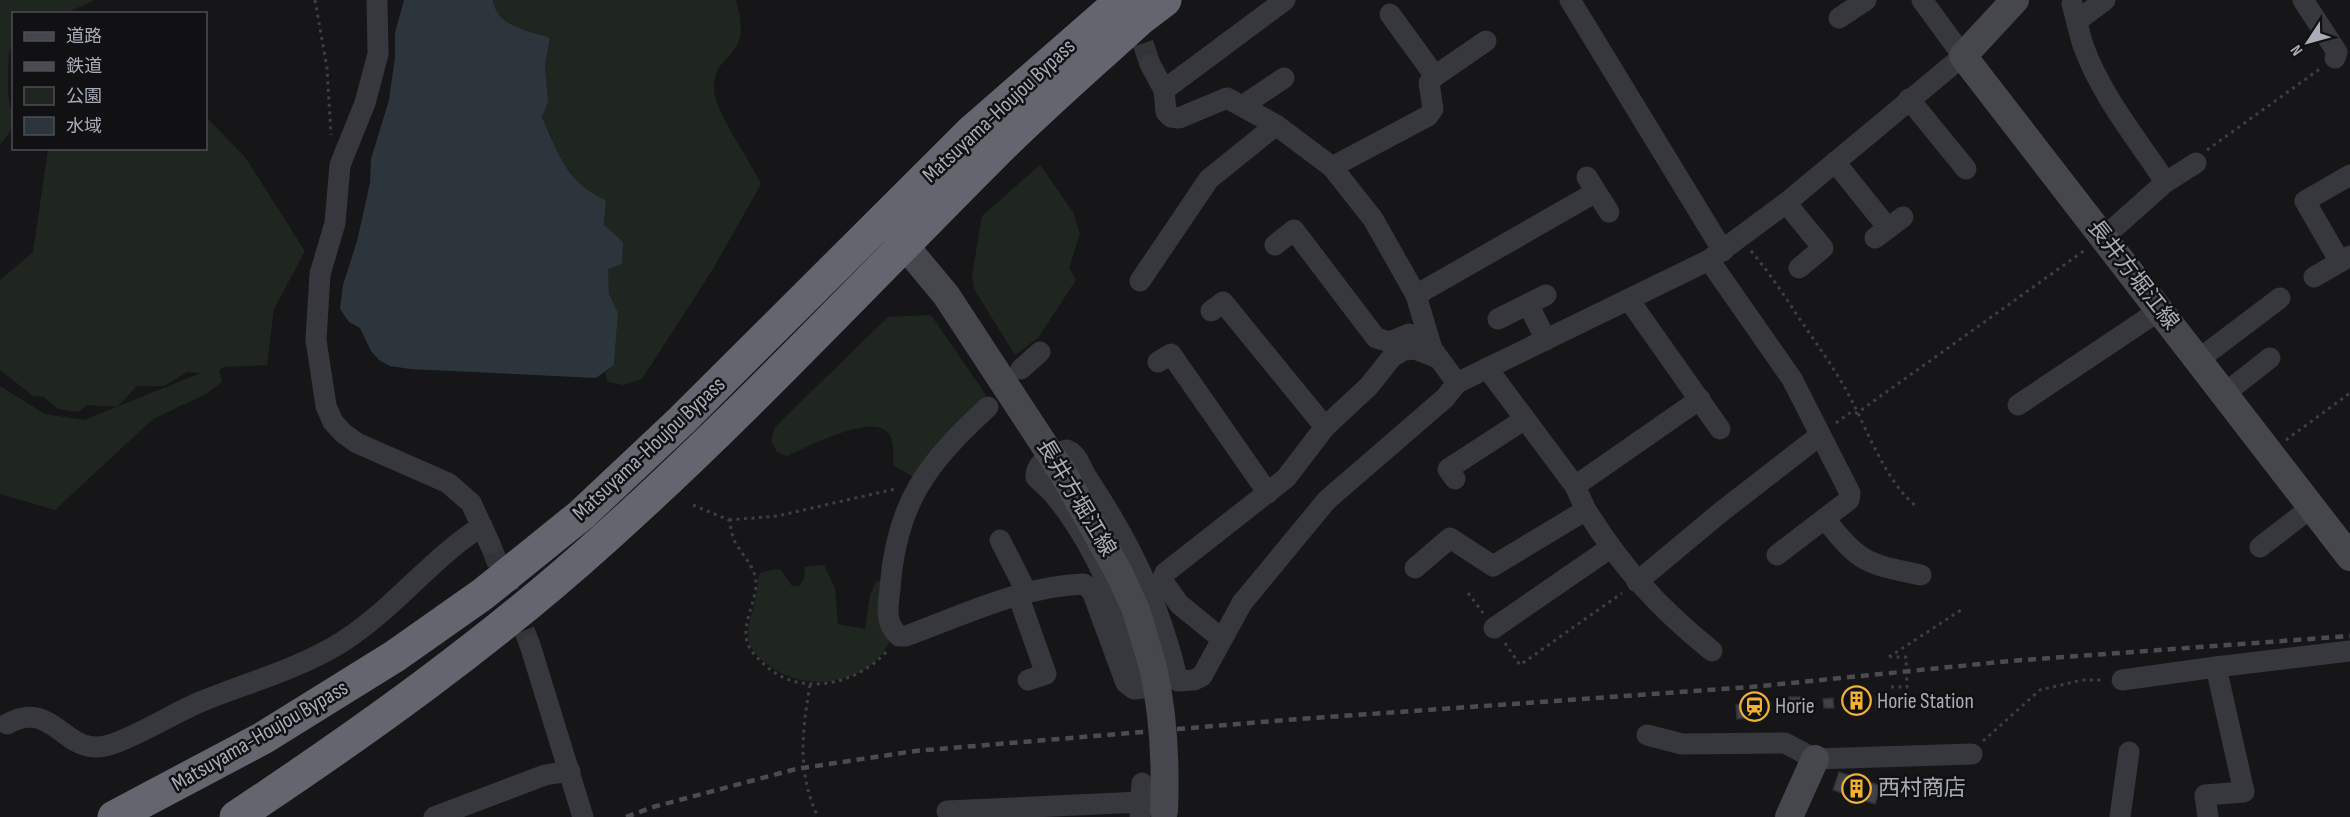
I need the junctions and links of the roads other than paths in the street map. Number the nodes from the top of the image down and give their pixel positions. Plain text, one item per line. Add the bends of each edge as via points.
1 (377, 0) edge
2 (1122, 0) edge
3 (1165, 0) edge
4 (1285, 0) edge
5 (1570, 0) edge
6 (1866, 0) edge
7 (1923, 0) edge
8 (2015, 0) edge
9 (2105, 0) edge
10 (2303, 0) edge
11 (2310, 0) edge
12 (1390, 14) dead end
13 (1839, 18) dead end
14 (1486, 41) dead end
15 (2342, 55) edge
16 (1963, 56) junction
17 (1150, 64) tunnel mouth
18 (1435, 76) junction
19 (1284, 78) dead end
20 (1164, 90) junction
21 (1910, 99) junction
22 (1242, 106) junction
23 (1276, 125) junction
24 (1835, 162) junction
25 (2196, 163) road end
26 (1332, 167) junction
27 (1966, 169) dead end
28 (2350, 175) edge
29 (2163, 184) junction
30 (1786, 203) junction
31 (1609, 212) dead end
32 (884, 220) junction
33 (1888, 228) dead end
34 (2104, 237) junction
35 (905, 245) junction
36 (1275, 245) dead end
37 (1723, 251) junction
38 (2345, 259) edge
39 (1799, 268) dead end
40 (2314, 277) dead end
41 (1139, 280) dead end
42 (1416, 295) junction
43 (2280, 298) dead end
44 (1629, 300) junction
45 (2160, 310) junction
46 (1211, 311) dead end
47 (1498, 319) dead end
48 (1546, 340) junction
49 (1434, 349) junction
50 (1040, 352) dead end
51 (2270, 358) dead end
52 (2198, 360) junction
53 (1158, 363) dead end
54 (1487, 368) junction
55 (1020, 369) dead end
56 (1457, 383) junction
57 (2224, 394) junction
58 (1700, 399) junction
59 (2016, 403) dead end
60 (988, 407) dead end
61 (1526, 419) junction
62 (1324, 427) junction
63 (1720, 429) dead end
64 (1819, 436) junction
65 (1052, 455) junction
66 (1455, 479) dead end
67 (1575, 486) junction
68 (1268, 493) junction
69 (2312, 507) junction
70 (1586, 510) junction
71 (1825, 519) junction
72 (1000, 540) dead end
73 (2260, 547) dead end
74 (1610, 548) junction
75 (1777, 555) dead end
76 (2350, 557) edge
77 (1415, 568) dead end
78 (1921, 575) dead end
79 (1637, 582) junction
80 (1022, 594) junction
81 (1494, 628) road end
82 (1222, 639) junction
83 (530, 645) tunnel mouth
84 (1712, 651) dead end
85 (2350, 651) edge
86 (2216, 667) junction
87 (1148, 678) junction
88 (1028, 680) dead end
89 (2121, 680) road end
90 (1178, 681) junction
91 (7, 724) dead end
92 (1647, 735) dead end
93 (2128, 752) dead end
94 (1972, 754) road end
95 (1815, 759) junction
96 (570, 771) junction
97 (1150, 806) edge
98 (947, 808) edge
99 (114, 817) edge
100 (236, 817) edge
101 (434, 817) edge
102 (584, 817) edge
103 (1789, 817) edge
104 (2120, 817) edge
105 (2208, 817) edge

1 - 91 street via 375,65 365,103 340,165 335,223 320,274 316,340 326,406 343,434 357,443 448,483 471,503 486,535 455,543 399,598 342,643 108,746 84,745 39,716 27,715
2 - 32 highway, Matsuyama-Houjou Bypass via 971,132
3 - 35 highway, Matsuyama-Houjou Bypass via 995,153
4 - 20 street
5 - 37 street
6 - 13 street
7 - 16 street
8 - 16 main road
9 - 29 street via 2075,13 2084,46 2110,99
10 - 15 street
11 - 15 street
12 - 18 street
14 - 18 street
16 - 21 street
16 - 34 main road, 長井方堀江線
17 - 20 street
18 - 26 street via 1429,83 1433,109 1428,116
19 - 22 street
20 - 22 street via 1166,112 1171,117 1179,118 1227,98
21 - 24 street
21 - 27 street
22 - 23 street
23 - 26 street
23 - 41 street via 1209,179
24 - 30 street
24 - 33 street
25 - 29 street
26 - 42 street via 1373,219
28 - 38 street via 2305,201
29 - 34 street
30 - 37 street
30 - 39 street via 1823,248
31 - 42 street via 1591,184
32 - 35 main road, 長井方堀江線
32 - 99 highway, Matsuyama-Houjou Bypass via 581,515 483,594 395,656 264,738
34 - 45 main road, 長井方堀江線
35 - 65 main road, 長井方堀江線 via 946,295
35 - 100 highway, Matsuyama-Houjou Bypass via 762,389 604,539 504,623 350,740
36 - 49 street via 1294,230 1376,338 1390,342 1409,334
37 - 44 street
37 - 64 street via 1808,406
38 - 40 street
42 - 49 street
43 - 52 street
44 - 48 street
44 - 58 street
45 - 52 main road, 長井方堀江線
45 - 59 street
46 - 62 street via 1223,302
47 - 48 street via 1537,300
48 - 54 street
49 - 56 street
49 - 62 street via 1404,350 1392,357
50 - 55 street
51 - 57 street
52 - 57 main road, 長井方堀江線
53 - 68 street via 1171,354
54 - 56 street
54 - 61 street
56 - 82 street via 1445,398 1327,500 1242,603
57 - 69 main road, 長井方堀江線
58 - 63 street
58 - 67 street
60 - 80 street via 953,439 918,483 903,514 891,566 888,616 899,636
61 - 66 street via 1448,469
61 - 67 street
62 - 68 street via 1286,478
64 - 71 street via 1850,493 1849,500
64 - 79 street
65 - 87 main road, 長井方堀江線 via 1136,610
65 - 90 street via 1067,450 1075,453 1112,516 1148,582
67 - 70 street
68 - 82 street via 1165,573 1162,580 1179,604
69 - 73 street
69 - 76 main road, 長井方堀江線
70 - 74 street
70 - 77 street via 1493,566 1450,538
71 - 75 street
71 - 78 street via 1865,562
72 - 80 street
74 - 79 street
74 - 81 street
79 - 84 street
80 - 87 street via 1055,585 1084,584 1092,591 1126,683 1134,689
80 - 88 street via 1046,674
82 - 90 street via 1202,676
83 - 96 street
85 - 86 street
86 - 89 street
86 - 105 street via 2244,792 2205,795
87 - 90 street
87 - 97 main road, 長井方堀江線, bridge via 1161,705 1165,752
92 - 95 street via 1682,744 1785,742
93 - 104 street
94 - 95 street
95 - 103 main road
96 - 101 street via 545,775
96 - 102 street
97 - 98 street

